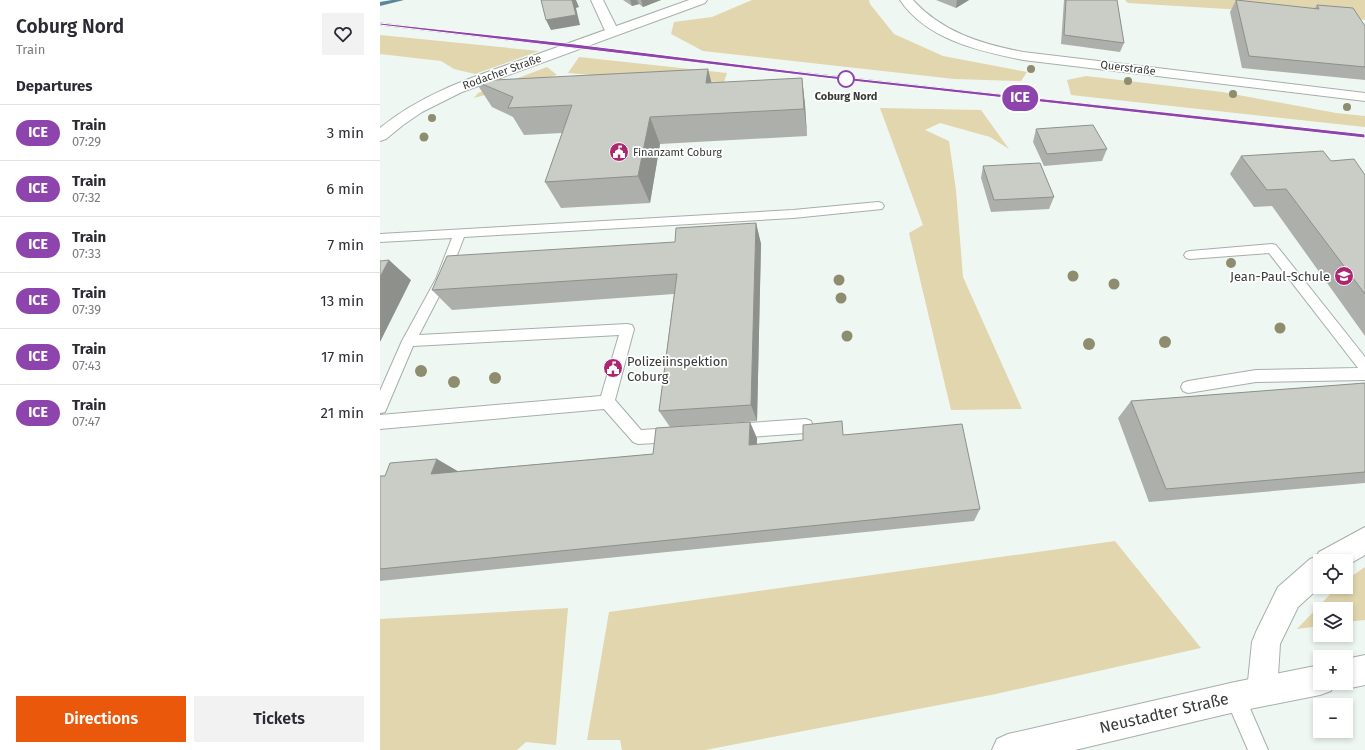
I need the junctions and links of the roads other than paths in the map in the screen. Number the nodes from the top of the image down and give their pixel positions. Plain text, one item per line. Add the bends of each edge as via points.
1 (597, 0) edge
2 (700, 0) edge
3 (906, 0) edge
4 (612, 32) junction
5 (1365, 97) edge
6 (380, 136) edge
7 (878, 206) dead end
8 (459, 234) junction
9 (380, 238) edge
10 (1190, 255) dead end
11 (410, 341) junction
12 (1365, 367) edge
13 (1365, 374) edge
14 (1188, 387) dead end
15 (607, 402) junction
16 (380, 407) edge
17 (380, 422) edge
18 (806, 426) edge
19 (720, 432) edge
20 (690, 434) edge
21 (1365, 540) edge
22 (1340, 554) edge
23 (1313, 575) edge
24 (1365, 670) edge
25 (1353, 673) edge
26 (1313, 681) edge
27 (1248, 694) junction
28 (1055, 744) edge
29 (1008, 750) edge
30 (1258, 750) edge

1 - 4 street
2 - 4 street, Rodacher Straße
3 - 5 street, Querstraße via 938,28 969,44 1000,52
4 - 6 street, Rodacher Straße via 457,88 410,112
7 - 8 lane via 785,215
8 - 9 lane
8 - 11 lane via 442,279
10 - 12 lane via 1272,248
11 - 15 lane via 627,329
11 - 16 lane
13 - 14 lane via 1256,376
15 - 17 lane
15 - 20 lane via 638,437
18 - 19 lane
21 - 22 street
23 - 27 street via 1288,597 1266,642
24 - 25 street
26 - 27 street, Neustadter Straße
27 - 28 street, Neustadter Straße
27 - 30 lane
28 - 29 street, Neustadter Straße

